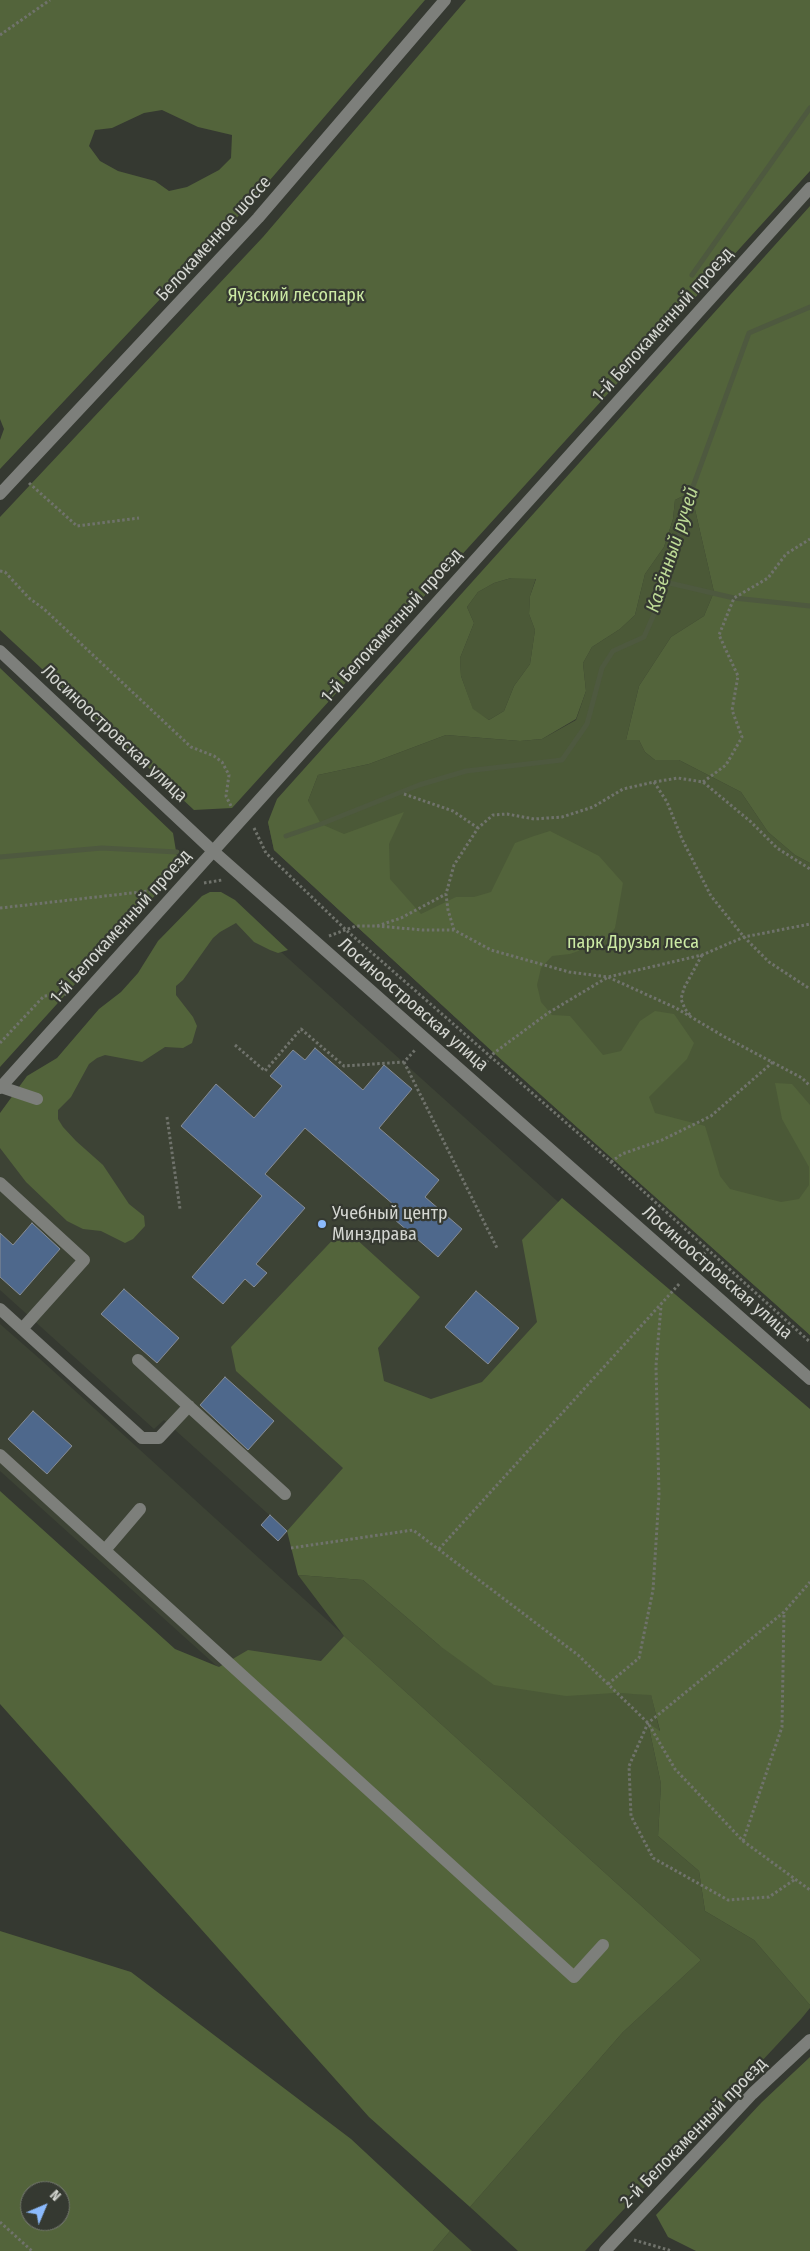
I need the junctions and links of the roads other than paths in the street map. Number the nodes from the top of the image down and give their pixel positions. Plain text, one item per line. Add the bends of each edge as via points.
1 (445, 0) edge
2 (810, 188) edge
3 (0, 494) edge
4 (0, 651) edge
5 (213, 851) junction
6 (1, 1087) edge
7 (37, 1099) dead end
8 (0, 1183) edge
9 (0, 1309) edge
10 (22, 1329) junction
11 (138, 1360) dead end
12 (810, 1379) edge
13 (189, 1406) junction
14 (0, 1455) edge
15 (285, 1494) dead end
16 (140, 1510) dead end
17 (105, 1550) junction
18 (603, 1945) dead end
19 (810, 2040) edge
20 (605, 2251) edge

1 - 3 street, Белокаменное шоссе via 258,218
2 - 5 street, 1-й Белокаменный проезд
4 - 5 street, Лосиноостровская улица
5 - 6 street, 1-й Белокаменный проезд
5 - 12 street, Лосиноостровская улица
6 - 7 street
8 - 10 street via 84,1260
9 - 10 street
10 - 13 street via 142,1438 160,1438
11 - 13 street
13 - 15 street
14 - 17 street
16 - 17 street
17 - 18 street via 574,1976
19 - 20 street, 2-й Белокаменный проезд via 752,2094

